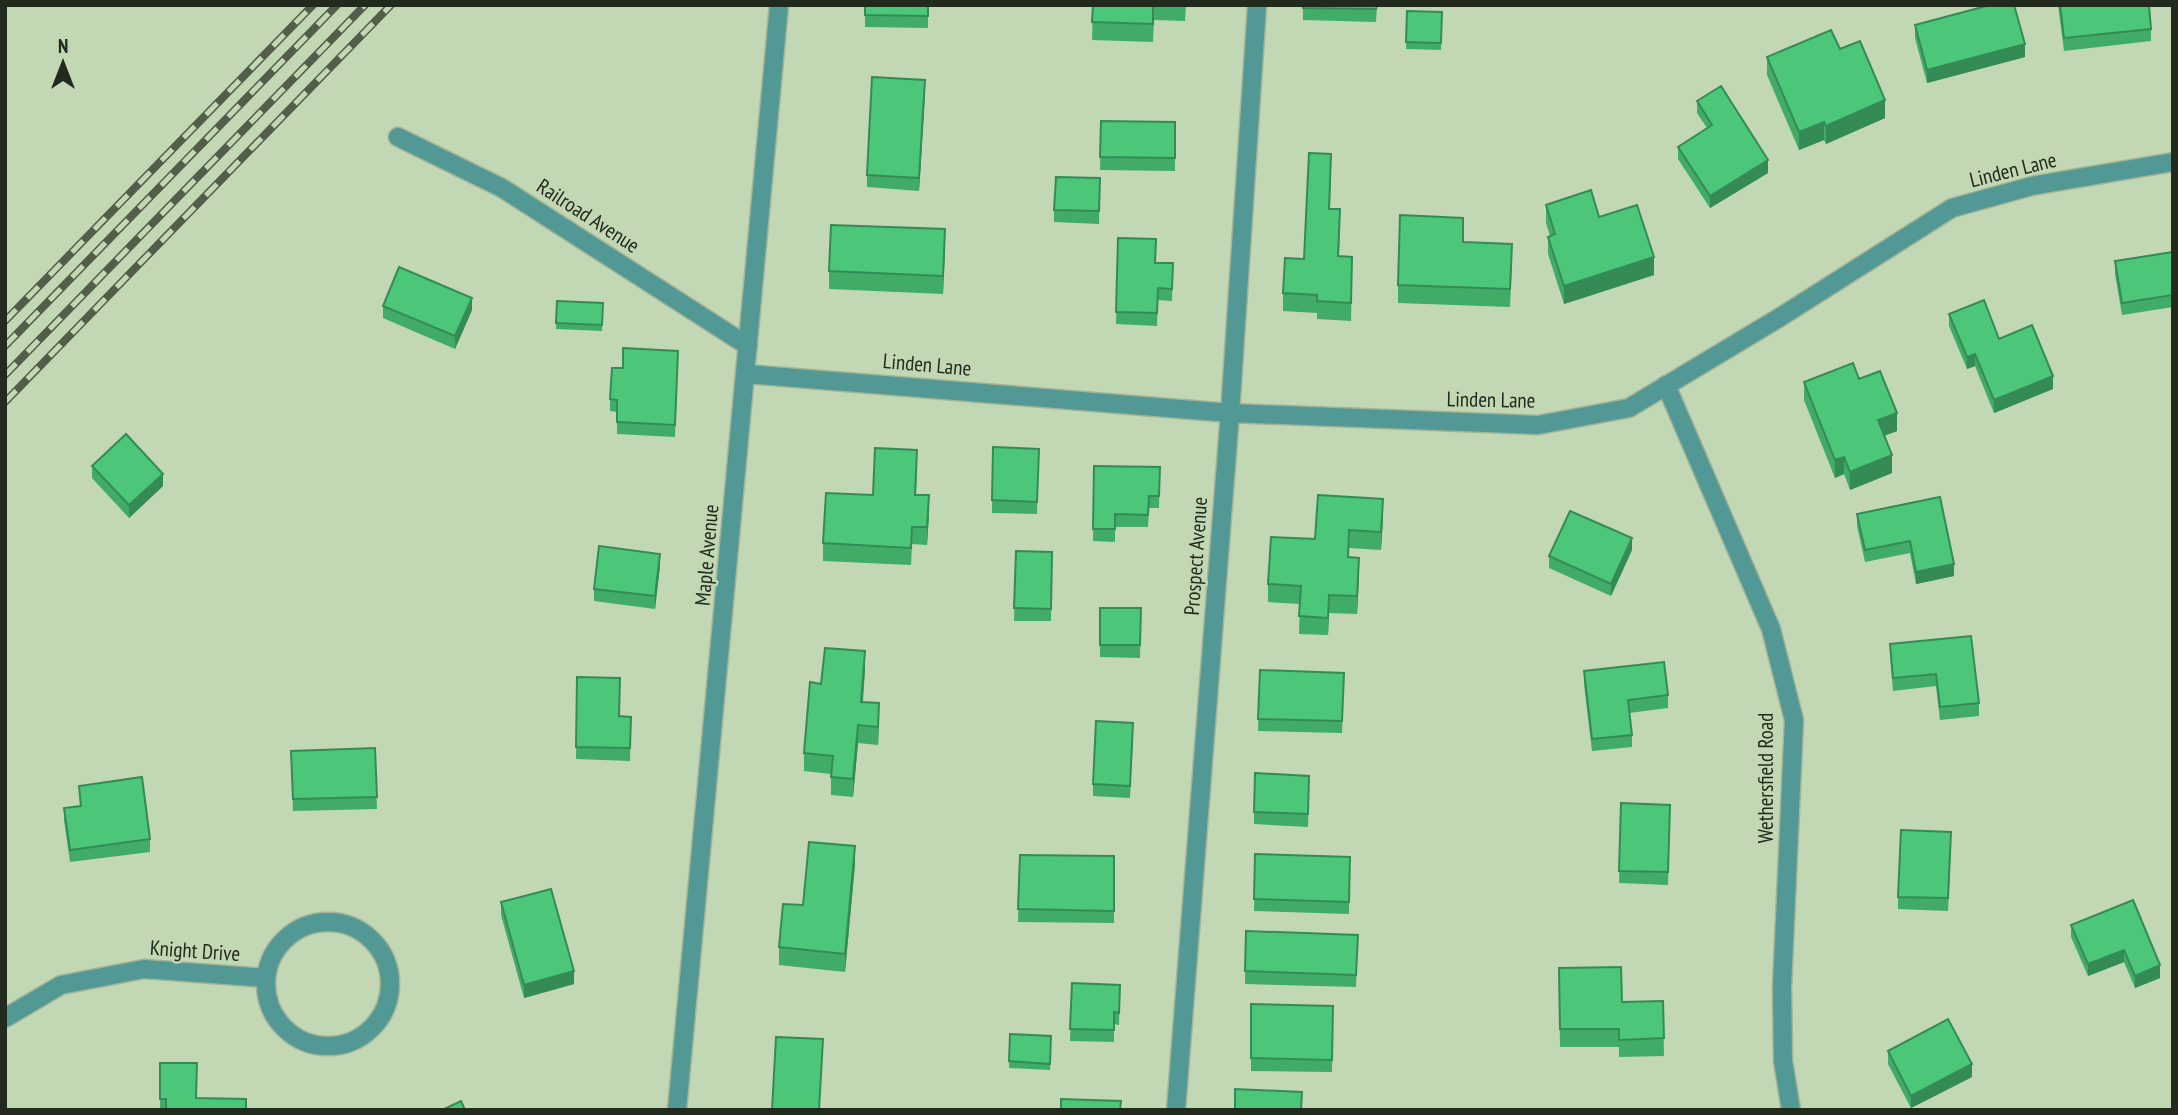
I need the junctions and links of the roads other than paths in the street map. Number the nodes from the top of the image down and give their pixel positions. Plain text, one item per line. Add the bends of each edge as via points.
1 (779, 5) edge
2 (1257, 5) edge
3 (398, 137) dead end
4 (2173, 162) edge
5 (747, 346) junction
6 (747, 374) junction
7 (1666, 385) junction
8 (1230, 412) junction
9 (266, 978) junction
10 (5, 1018) edge
11 (677, 1110) edge
12 (1176, 1110) edge
13 (1791, 1110) edge

1 - 5 street, Maple Avenue
2 - 8 street, Prospect Avenue
3 - 5 street, Railroad Avenue via 502,188
4 - 7 street, Linden Lane via 2032,186 1952,208
5 - 6 street, Maple Avenue
6 - 8 street, Linden Lane
6 - 11 street, Maple Avenue
7 - 8 street, Linden Lane via 1629,408 1538,425
7 - 13 street, Wethersfield Road via 1771,629 1794,720 1783,988 1783,1061
8 - 12 street, Prospect Avenue
9 - 9 street via 269,1004 278,1022 291,1035 315,1046 335,1047 360,1039 375,1026 388,1004 391,985 385,959 375,943 354,927 335,922 297,930 271,959
9 - 10 street, Knight Drive via 144,969 61,985

